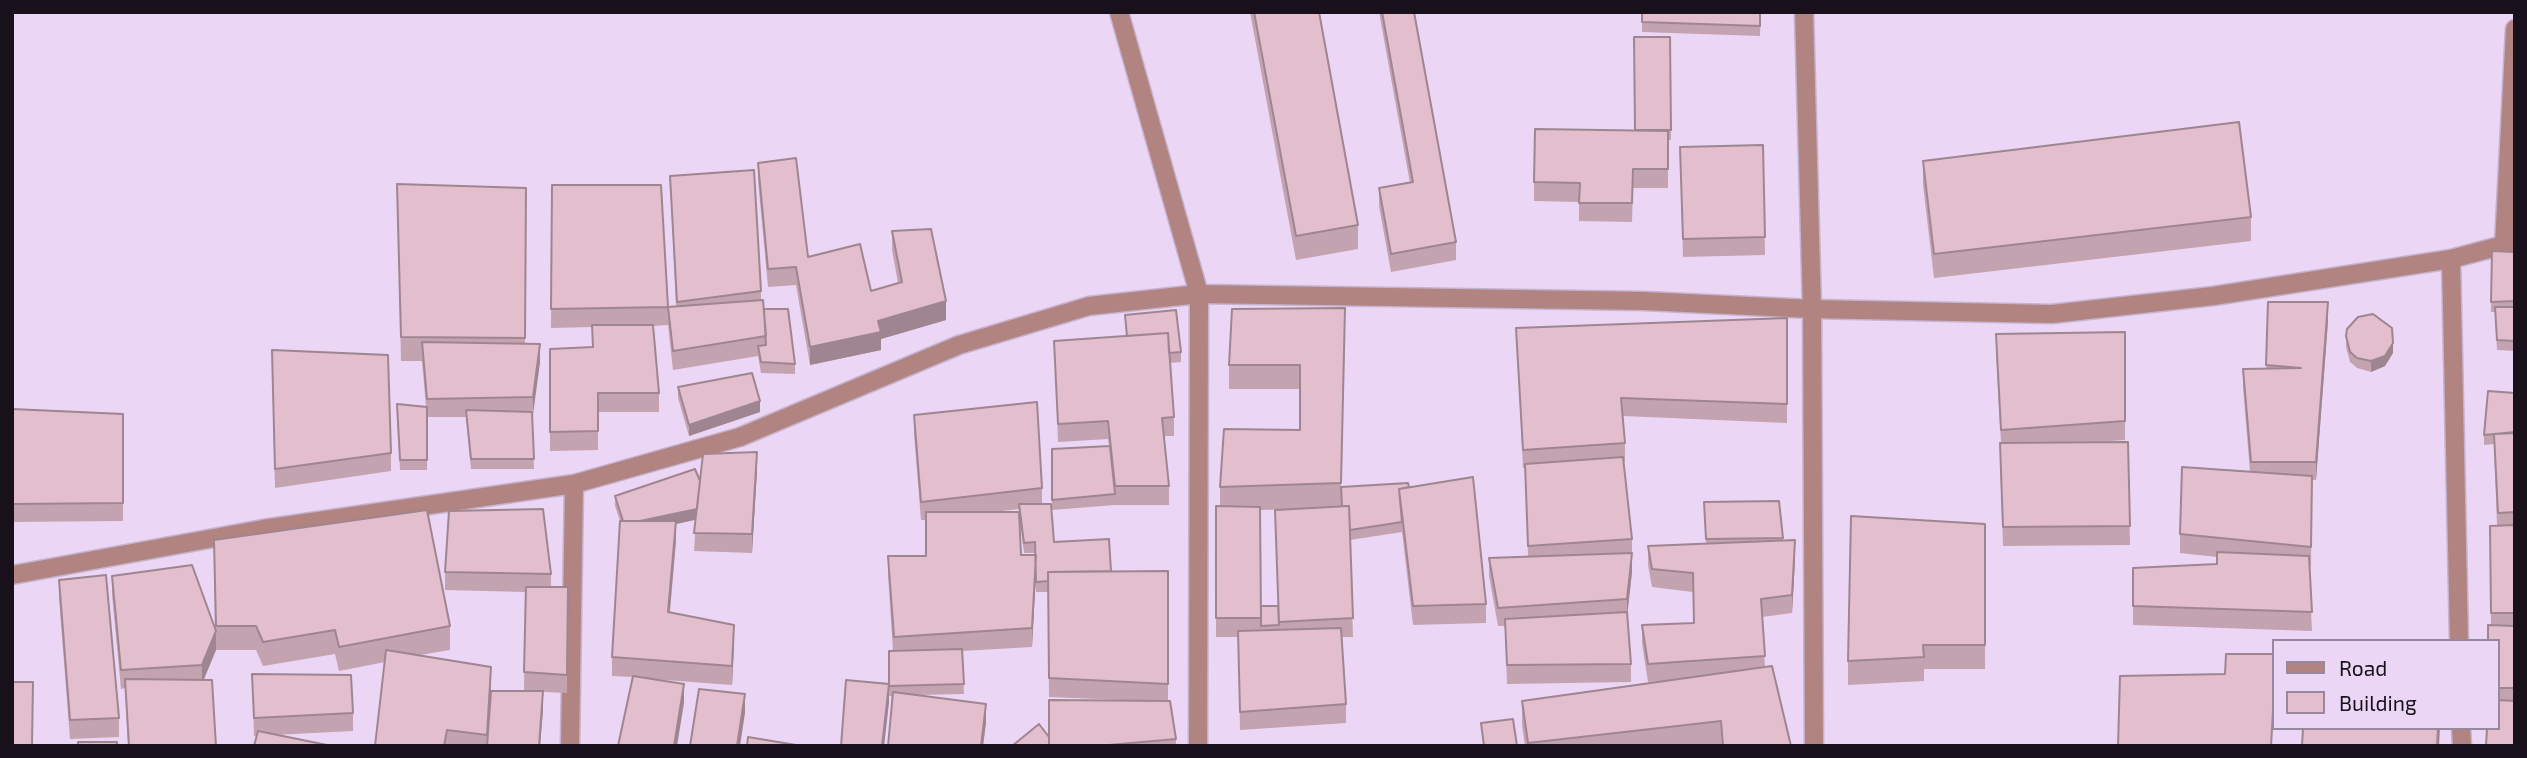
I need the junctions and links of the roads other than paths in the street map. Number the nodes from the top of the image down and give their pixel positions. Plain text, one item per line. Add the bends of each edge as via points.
1 (1119, 12) edge
2 (1804, 12) edge
3 (2515, 29) edge
4 (2510, 244) edge
5 (2451, 259) junction
6 (1199, 294) junction
7 (1812, 309) junction
8 (574, 484) junction
9 (12, 575) edge
10 (2459, 639) edge
11 (570, 746) edge
12 (1198, 746) edge
13 (1814, 746) edge

1 - 6 street
2 - 7 street
3 - 4 street
4 - 5 street
5 - 7 street via 2213,296 2052,314
5 - 10 street
6 - 7 street via 1644,301
6 - 8 street via 1089,306 972,341 740,437
6 - 12 street
7 - 13 street
8 - 9 street via 263,529
8 - 11 street

